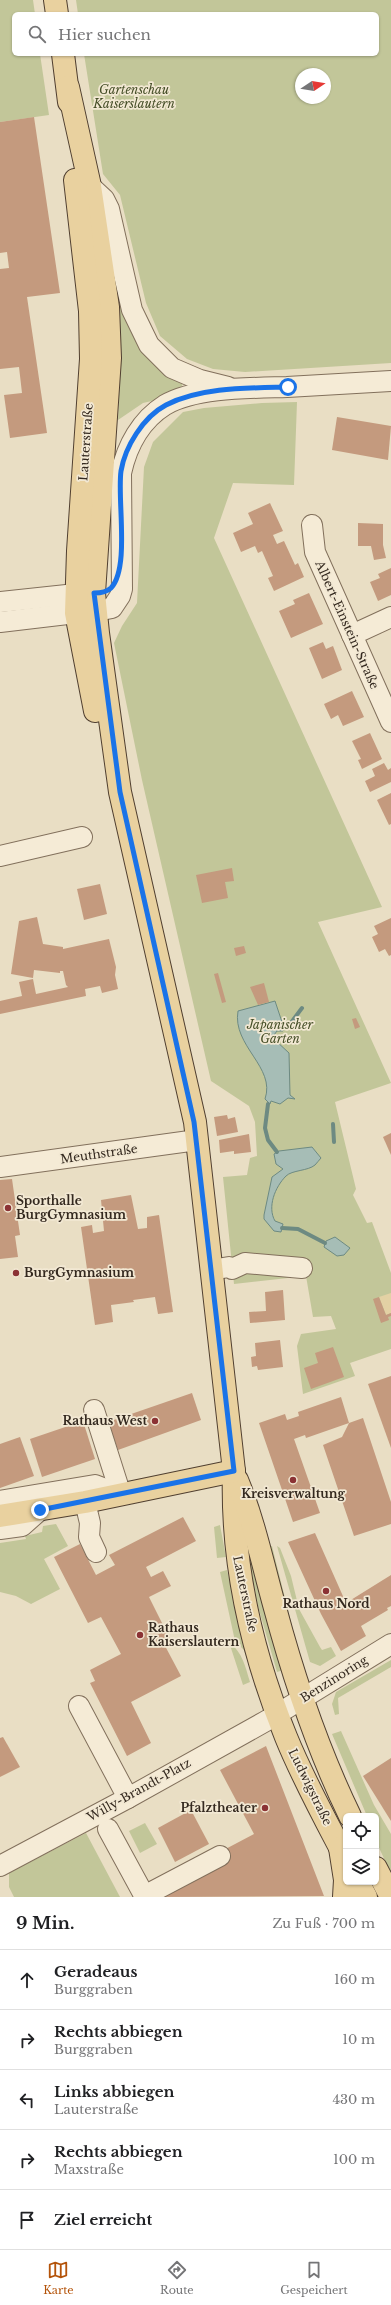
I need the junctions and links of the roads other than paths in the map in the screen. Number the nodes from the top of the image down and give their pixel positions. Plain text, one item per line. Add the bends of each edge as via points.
1 (55, 0) edge
2 (57, 12) edge
3 (63, 56) edge
4 (68, 87) junction
5 (90, 186) junction
6 (391, 380) edge
7 (230, 388) junction
8 (312, 525) dead end
9 (0, 602) edge
10 (86, 603) junction
11 (391, 617) edge
12 (0, 622) edge
13 (352, 635) junction
14 (391, 722) edge
15 (82, 837) dead end
16 (0, 856) edge
17 (197, 1140) junction
18 (0, 1167) edge
19 (302, 1268) dead end
20 (211, 1270) junction
21 (94, 1410) dead end
22 (234, 1471) junction
23 (121, 1495) junction
24 (0, 1501) edge
25 (85, 1502) junction
26 (40, 1510) junction
27 (0, 1516) edge
28 (0, 1529) edge
29 (96, 1552) dead end
30 (391, 1644) edge
31 (303, 1699) junction
32 (79, 1706) dead end
33 (278, 1714) junction
34 (128, 1798) junction
35 (349, 1813) edge
36 (108, 1829) dead end
37 (343, 1853) edge
38 (220, 1856) dead end
39 (0, 1866) edge
40 (379, 1874) edge
41 (345, 1885) edge
42 (360, 1885) edge
43 (145, 1896) edge
44 (344, 1897) edge
45 (366, 1897) edge
46 (391, 1897) edge

1 - 2 main road
3 - 4 main road, Lauterstraße
4 - 5 main road, Lauterstraße
4 - 10 main road, Lauterstraße via 90,311
5 - 7 street via 104,199 109,209 132,310 149,345 172,368 200,380
5 - 10 main road, Lauterstraße via 108,307 110,358
6 - 7 street
7 - 10 street via 165,405 135,436 125,455 121,472 120,596 112,608
8 - 13 street, Albert-Einstein-Straße via 315,552
9 - 10 street
10 - 12 street
10 - 17 main road, Lauterstraße via 120,792
11 - 13 street
13 - 14 street, Albert-Einstein-Straße
15 - 16 street
17 - 18 street, Meuthstraße
17 - 20 main road, Lauterstraße
19 - 20 street via 245,1263 232,1269 229,1267
20 - 22 main road, Lauterstraße
21 - 23 street
22 - 23 main road
22 - 31 main road, Lauterstraße via 248,1507 275,1610
22 - 33 main road, Lauterstraße via 232,1503 237,1557 255,1640
23 - 24 street via 95,1485
23 - 25 main road
25 - 26 main road
25 - 29 street via 90,1522 88,1537
26 - 27 main road
26 - 28 street via 22,1526
30 - 31 street, Benzinoring via 329,1680
31 - 33 street, Benzinoring
31 - 35 main road, Ludwigstraße
32 - 34 street
33 - 34 street, Willy-Brandt-Platz
33 - 37 main road, Ludwigstraße via 306,1781
34 - 39 street, Willy-Brandt-Platz
36 - 43 street
38 - 43 street
40 - 46 main road
41 - 44 main road, Ludwigstraße
42 - 45 main road

